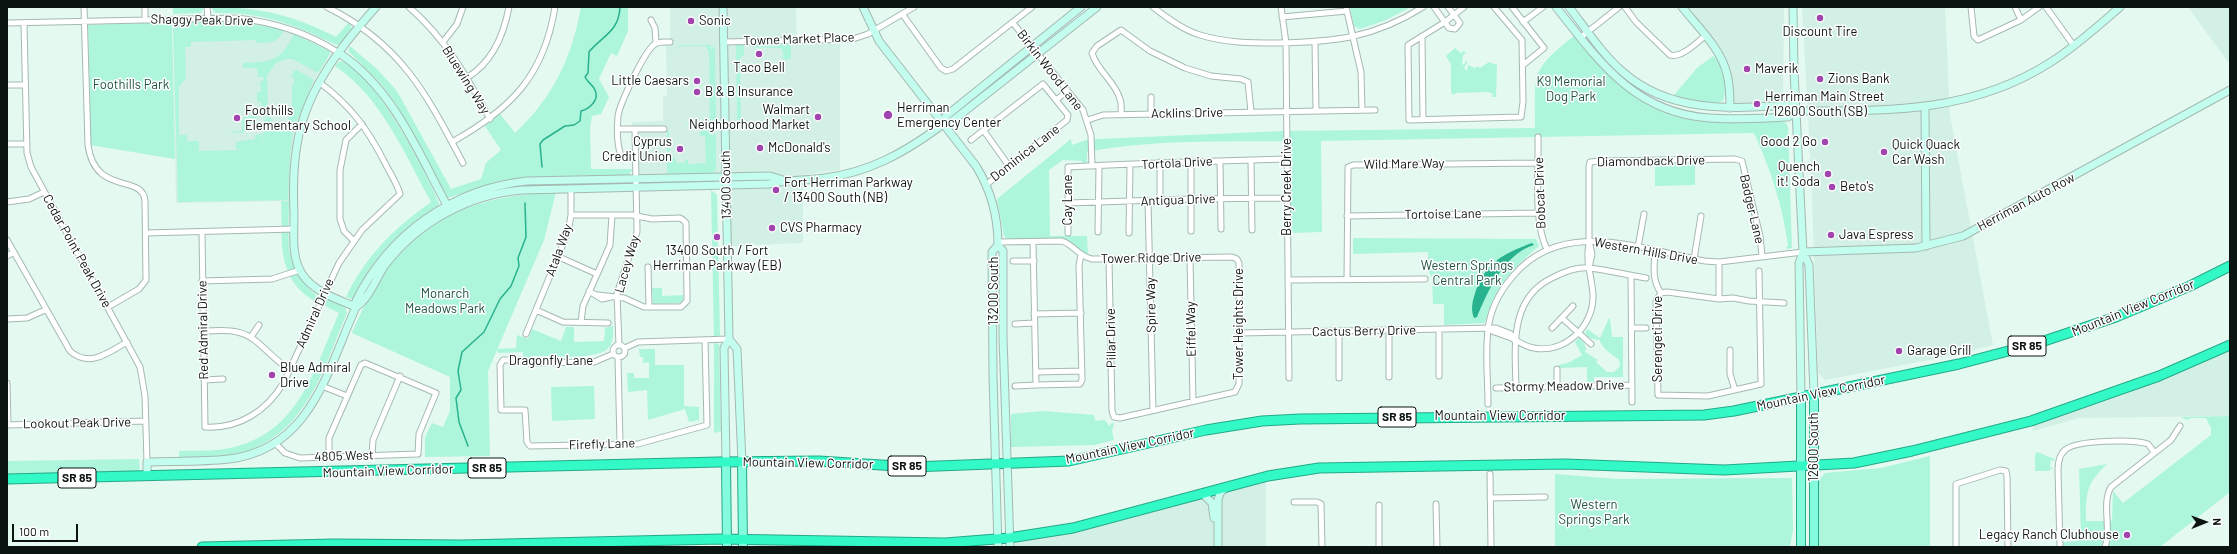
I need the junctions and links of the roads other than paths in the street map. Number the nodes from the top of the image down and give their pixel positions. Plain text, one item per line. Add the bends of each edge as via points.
1 (84, 7) edge
2 (145, 7) edge
3 (207, 7) edge
4 (327, 7) edge
5 (376, 7) edge
6 (409, 7) edge
7 (464, 7) edge
8 (509, 7) edge
9 (555, 7) edge
10 (723, 7) edge
11 (863, 7) edge
12 (914, 7) edge
13 (1032, 7) edge
14 (1081, 7) edge
15 (1097, 7) edge
16 (1153, 7) edge
17 (1280, 7) edge
18 (1423, 7) edge
19 (1434, 7) edge
20 (1448, 7) edge
21 (1464, 7) edge
22 (1494, 7) edge
23 (1512, 7) edge
24 (1543, 7) edge
25 (1556, 7) edge
26 (1569, 7) edge
27 (1619, 7) edge
28 (1625, 7) edge
29 (1682, 7) edge
30 (1793, 7) edge
31 (1971, 7) edge
32 (2015, 7) edge
33 (2039, 7) edge
34 (2046, 7) edge
35 (2120, 7) edge
36 (1347, 9) edge
37 (903, 15) junction
38 (1454, 15) junction
39 (1282, 17) junction
40 (208, 18) junction
41 (146, 20) junction
42 (651, 20) dead end
43 (2021, 20) junction
44 (85, 21) junction
45 (24, 22) junction
46 (1445, 22) junction
47 (1523, 22) junction
48 (7, 23) edge
49 (1012, 23) junction
50 (360, 26) junction
51 (874, 31) junction
52 (1588, 31) junction
53 (1422, 36) junction
54 (1705, 36) junction
55 (1353, 38) junction
56 (1580, 38) junction
57 (443, 42) junction
58 (670, 42) dead end
59 (724, 42) junction
60 (1315, 42) junction
61 (656, 43) junction
62 (1286, 43) junction
63 (1033, 46) junction
64 (2074, 46) junction
65 (1038, 52) junction
66 (339, 53) junction
67 (1523, 65) junction
68 (468, 78) junction
69 (319, 82) junction
70 (25, 85) junction
71 (7, 86) edge
72 (2230, 90) edge
73 (1068, 91) junction
74 (1151, 97) dead end
75 (1056, 100) junction
76 (1925, 107) junction
77 (1730, 108) junction
78 (1362, 110) junction
79 (1375, 110) dead end
80 (1286, 111) junction
81 (1316, 111) junction
82 (1797, 111) junction
83 (1251, 112) junction
84 (1151, 114) junction
85 (1122, 115) junction
86 (490, 119) junction
87 (1088, 120) junction
88 (1423, 120) junction
89 (944, 123) junction
90 (362, 124) junction
91 (618, 129) junction
92 (664, 129) dead end
93 (635, 130) junction
94 (984, 131) junction
95 (1538, 137) dead end
96 (971, 140) dead end
97 (452, 142) junction
98 (7, 144) edge
99 (27, 144) junction
100 (620, 153) dead end
101 (1287, 159) junction
102 (1251, 160) junction
103 (1191, 161) junction
104 (1220, 161) junction
105 (1742, 161) joint
106 (1160, 162) junction
107 (463, 163) dead end
108 (1538, 163) junction
109 (1130, 165) junction
110 (1009, 166) junction
111 (1092, 166) junction
112 (1099, 166) junction
113 (1068, 167) joint
114 (726, 181) junction
115 (636, 183) junction
116 (986, 184) junction
117 (571, 188) junction
118 (44, 192) junction
119 (1252, 198) junction
120 (1288, 198) junction
121 (1190, 199) junction
122 (1220, 199) junction
123 (1160, 200) junction
124 (1148, 201) junction
125 (7, 202) edge
126 (1099, 202) junction
127 (1129, 202) junction
128 (1068, 203) junction
129 (448, 208) junction
130 (1539, 213) junction
131 (1644, 214) dead end
132 (571, 215) junction
133 (612, 215) junction
134 (637, 215) junction
135 (1347, 216) junction
136 (1701, 216) dead end
137 (294, 229) junction
138 (1221, 230) dead end
139 (1252, 230) dead end
140 (1191, 231) dead end
141 (202, 232) junction
142 (1098, 232) dead end
143 (146, 233) junction
144 (1068, 233) dead end
145 (1129, 233) dead end
146 (7, 240) edge
147 (354, 241) junction
148 (1589, 241) junction
149 (1033, 242) junction
150 (998, 244) junction
151 (1926, 246) junction
152 (1638, 247) junction
153 (1546, 249) junction
154 (14, 252) junction
155 (1655, 252) junction
156 (1803, 252) junction
157 (1081, 255) junction
158 (7, 256) edge
159 (1762, 256) junction
160 (559, 257) junction
161 (1150, 258) junction
162 (1190, 258) junction
163 (1109, 259) junction
164 (1237, 259) joint
165 (1694, 259) junction
166 (1013, 261) dead end
167 (1034, 261) junction
168 (1719, 262) junction
169 (648, 266) dead end
170 (2230, 266) edge
171 (1589, 268) junction
172 (300, 270) junction
173 (1759, 271) dead end
174 (596, 274) junction
175 (1631, 276) junction
176 (1646, 278) dead end
177 (1424, 279) dead end
178 (1288, 280) junction
179 (1347, 280) junction
180 (202, 281) junction
181 (589, 291) junction
182 (323, 292) junction
183 (1661, 293) junction
184 (617, 298) junction
185 (1719, 299) junction
186 (993, 301) junction
187 (1003, 301) junction
188 (1760, 302) junction
189 (1784, 303) dead end
190 (1573, 306) dead end
191 (108, 307) junction
192 (356, 307) junction
193 (649, 307) junction
194 (46, 310) junction
195 (536, 310) junction
196 (1081, 313) junction
197 (1034, 314) junction
198 (1562, 318) junction
199 (7, 319) edge
200 (581, 322) junction
201 (608, 323) dead end
202 (1034, 323) junction
203 (1015, 324) dead end
204 (259, 325) dead end
205 (1552, 328) dead end
206 (1631, 328) junction
207 (1646, 328) dead end
208 (1488, 329) junction
209 (1439, 330) junction
210 (1389, 331) junction
211 (203, 332) junction
212 (1289, 332) junction
213 (1339, 332) junction
214 (1239, 333) junction
215 (1579, 333) junction
216 (526, 334) dead end
217 (251, 337) junction
218 (729, 340) junction
219 (1514, 340) junction
220 (705, 341) junction
221 (127, 342) junction
222 (1591, 344) dead end
223 (619, 345) junction
224 (2230, 345) edge
225 (625, 348) junction
226 (1730, 350) dead end
227 (613, 354) junction
228 (618, 358) junction
229 (1557, 369) dead end
230 (290, 370) junction
231 (1082, 371) junction
232 (1036, 372) junction
233 (400, 376) junction
234 (1440, 376) dead end
235 (1389, 377) dead end
236 (1289, 378) dead end
237 (1339, 378) dead end
238 (223, 379) dead end
239 (204, 380) junction
240 (7, 383) edge
241 (1036, 385) junction
242 (1631, 385) junction
243 (322, 386) junction
244 (1015, 386) dead end
245 (1557, 386) junction
246 (1516, 387) junction
247 (1496, 388) dead end
248 (1735, 390) junction
249 (1814, 394) junction
250 (347, 396) junction
251 (1802, 397) junction
252 (1192, 402) junction
253 (1632, 402) dead end
254 (1488, 404) dead end
255 (1153, 410) junction
256 (146, 421) junction
257 (8, 425) edge
258 (2180, 426) dead end
259 (205, 428) joint
260 (275, 443) junction
261 (620, 444) junction
262 (530, 446) joint
263 (2154, 452) junction
264 (372, 455) junction
265 (329, 456) junction
266 (147, 462) junction
267 (726, 462) junction
268 (742, 462) junction
269 (995, 464) junction
270 (1007, 464) junction
271 (1813, 466) junction
272 (1801, 467) junction
273 (1490, 474) dead end
274 (147, 476) junction
275 (7, 479) edge
276 (1226, 487) junction
277 (1203, 494) junction
278 (1490, 498) junction
279 (1545, 498) dead end
280 (1294, 502) dead end
281 (1436, 504) dead end
282 (1379, 505) dead end
283 (1010, 542) edge
284 (727, 543) edge
285 (744, 543) edge
286 (998, 543) edge
287 (202, 547) edge
288 (1216, 547) edge
289 (1322, 547) edge
290 (1380, 547) edge
291 (1436, 547) edge
292 (1491, 547) edge
293 (1801, 547) edge
294 (1814, 547) edge
295 (1956, 547) edge
296 (2008, 547) edge
297 (2060, 547) edge
298 (2105, 547) edge

1 - 44 street
2 - 41 street
3 - 40 street
4 - 50 street
5 - 50 street
6 - 57 street, Bluewing Way
7 - 57 street via 457,24
8 - 68 street via 495,48 479,70
9 - 86 street via 547,39 533,72 514,98
10 - 59 street, 13400 South
11 - 51 street
12 - 37 street, Towne Market Place
13 - 49 street
14 - 63 street
15 - 65 street
16 - 62 street via 1179,25 1214,39 1246,43
17 - 39 street, Berry Creek Drive
18 - 55 street via 1393,24
19 - 46 street
20 - 38 street
21 - 38 street
22 - 67 street via 1522,40
23 - 47 street
24 - 47 street
25 - 56 street
26 - 52 street
27 - 52 street
28 - 54 street via 1636,22 1670,55 1675,56 1684,52
29 - 54 street
30 - 82 street, 12600 South
31 - 43 street via 1976,39
32 - 43 street
33 - 43 street
34 - 64 street
35 - 64 street
36 - 39 street
36 - 55 street
37 - 49 street via 941,68 946,71 953,69
37 - 51 street, Towne Market Place
38 - 46 street
38 - 46 street via 1460,23 1458,28 1449,28
39 - 62 street, Berry Creek Drive
40 - 41 street, Shaggy Peak Drive
40 - 66 street, Shaggy Peak Drive via 237,18 276,24 305,34
41 - 44 street, Shaggy Peak Drive
42 - 61 street via 655,28
44 - 45 street, Shaggy Peak Drive
44 - 143 street via 90,156 96,168 108,179 137,187 143,192
45 - 48 street, Shaggy Peak Drive
45 - 70 street, Cedar Point Peak Drive
46 - 53 street
47 - 67 street via 1544,48
49 - 63 street, Birkin Wood Lane
50 - 66 street
50 - 97 street via 387,47 408,70 426,95
51 - 59 street, Towne Market Place via 853,39
51 - 89 street via 899,68
52 - 56 street
52 - 77 street via 1602,51 1623,73 1643,87 1673,100 1703,107
53 - 88 street
53 - 88 street via 1408,45 1409,120
54 - 77 street via 1718,53 1727,72
55 - 60 street
55 - 78 street via 1362,72
56 - 82 street via 1616,79 1639,96 1663,108 1708,118 1788,117
57 - 68 street, Bluewing Way
58 - 61 street
59 - 114 street, 13400 South
60 - 62 street
60 - 81 street
61 - 91 street via 646,51 618,115
62 - 80 street, Berry Creek Drive
63 - 65 street, Birkin Wood Lane
63 - 89 street via 946,116
64 - 76 street via 2030,74 2001,88 1974,98
65 - 73 street, Birkin Wood Lane
65 - 89 street via 951,122
66 - 69 street
66 - 129 street, Shaggy Peak Drive via 361,70 387,99
67 - 88 street via 1524,102 1521,117
68 - 86 street, Bluewing Way
69 - 90 street via 342,100
69 - 137 street via 307,107 297,143
70 - 71 street
70 - 99 street, Cedar Point Peak Drive
72 - 151 street, Herriman Auto Row via 1984,226 1964,236
73 - 75 street
73 - 87 street, Birkin Wood Lane
74 - 84 street
75 - 94 street, Dominica Lane via 1043,84
75 - 110 street, Dominica Lane via 1068,115 1067,119
76 - 82 street via 1873,111
76 - 151 street
77 - 82 street via 1788,105
78 - 79 street, Acklins Drive
78 - 81 street, Acklins Drive
80 - 81 street, Acklins Drive
80 - 83 street, Acklins Drive
80 - 101 street, Berry Creek Drive
82 - 156 street, 12600 South
83 - 84 street, Acklins Drive
83 - 85 street via 1248,82 1211,76 1184,68 1150,51 1121,30 1097,46 1092,53 1094,61 1111,81 1120,99
84 - 85 street, Acklins Drive
85 - 87 street, Acklins Drive via 1103,115
86 - 97 street
87 - 111 street, Birkin Wood Lane
89 - 114 street via 896,156 871,167 832,177 783,180 770,176
89 - 116 street
90 - 147 street via 346,140 340,170 340,219 344,231
90 - 147 street, Admiral Drive via 400,194
91 - 93 street
91 - 100 street
92 - 93 street
93 - 115 street, Lacey Way
94 - 96 street
94 - 110 street
95 - 108 street, Bobcat Drive
97 - 107 street
98 - 99 street
99 - 118 street, Cedar Point Peak Drive via 30,167
101 - 102 street, Tortola Drive
101 - 120 street, Berry Creek Drive
102 - 104 street, Tortola Drive
102 - 119 street
103 - 104 street, Tortola Drive
103 - 106 street, Tortola Drive
103 - 121 street
104 - 122 street
105 - 148 street, Diamondback Drive via 1590,162
105 - 159 street, Badger Lane via 1760,236
106 - 109 street, Tortola Drive
106 - 123 street
108 - 130 street, Bobcat Drive
108 - 135 street, Wild Mare Way via 1348,166
109 - 112 street, Tortola Drive
109 - 127 street
110 - 116 street, Dominica Lane
111 - 112 street, Tortola Drive
111 - 113 street, Tortola Drive
112 - 126 street
113 - 128 street, Cay Lane
114 - 115 street
114 - 218 street, 13400 South
115 - 117 street
115 - 129 street via 527,181 495,187
115 - 134 street, Lacey Way
116 - 150 street via 995,212
117 - 129 street via 524,190
117 - 132 street, Atala Way
118 - 125 street via 29,199
118 - 191 street, Cedar Point Peak Drive
119 - 120 street, Antigua Drive
119 - 122 street, Antigua Drive
119 - 139 street
120 - 178 street, Berry Creek Drive
121 - 122 street, Antigua Drive
121 - 123 street, Antigua Drive
121 - 140 street
122 - 138 street
123 - 124 street, Antigua Drive
124 - 127 street, Antigua Drive
124 - 161 street, Spire Way
126 - 127 street, Antigua Drive
126 - 128 street, Antigua Drive
126 - 142 street
127 - 145 street
128 - 144 street, Cay Lane
129 - 192 street via 416,225 385,254 363,287
130 - 135 street, Tortoise Lane
130 - 153 street, Bobcat Drive via 1540,230
131 - 152 street
132 - 133 street
132 - 160 street, Atala Way
133 - 134 street
133 - 174 street via 610,245
134 - 184 street, Lacey Way via 635,244
134 - 193 street via 652,219 680,218 686,223 687,295 684,304 682,307
135 - 179 street, Wild Mare Way
136 - 165 street
137 - 141 street
137 - 172 street via 295,255
141 - 143 street
141 - 180 street, Red Admiral Drive
143 - 191 street via 146,280 139,289
146 - 154 street
147 - 182 street, Admiral Drive via 338,263
148 - 152 street, Western Hills Drive
148 - 153 street, Western Hills Drive
148 - 171 street via 1592,254
149 - 150 street, Tower Ridge Drive
149 - 157 street, Tower Ridge Drive via 1062,241
149 - 167 street
150 - 186 street, 13200 South via 992,252
150 - 187 street, 13200 South via 1003,251
151 - 156 street, Herriman Auto Row
152 - 155 street, Western Hills Drive
153 - 208 street, Western Hills Drive via 1524,262 1504,286 1494,306
154 - 158 street
154 - 194 street
155 - 165 street, Western Hills Drive
155 - 183 street, Serengeti Drive via 1653,278
156 - 159 street, Western Hills Drive
156 - 249 street, 12600 South via 1809,264
156 - 251 street, 12600 South via 1799,263
157 - 163 street, Tower Ridge Drive via 1092,259
157 - 196 street
159 - 168 street, Western Hills Drive
160 - 174 street
160 - 195 street, Atala Way
161 - 162 street, Tower Ridge Drive
161 - 163 street, Tower Ridge Drive
161 - 255 street, Spire Way
162 - 164 street, Tower Ridge Drive
162 - 252 street, Eiffel Way
163 - 255 street, Pillar Drive via 1112,411 1114,417 1120,418
164 - 214 street, Tower Heights Drive
165 - 168 street, Western Hills Drive
166 - 167 street
167 - 197 street
168 - 185 street
169 - 193 street
170 - 249 highway, Mountain View Corridor / SR 85 via 2148,304 2062,336 1960,364
171 - 175 street
171 - 215 street via 1592,306 1589,317
171 - 219 street via 1559,274 1536,288 1520,312
172 - 180 street via 272,279
172 - 182 street via 310,284
173 - 188 street
174 - 181 street
175 - 176 street
175 - 206 street, Stormy Meadow Drive
177 - 179 street
178 - 179 street
178 - 212 street, Berry Creek Drive
180 - 211 street, Red Admiral Drive
181 - 184 street
181 - 200 street via 583,306
182 - 192 street
182 - 230 street, Admiral Drive
183 - 185 street
183 - 248 street, Serengeti Drive via 1656,301 1658,395 1708,396
184 - 193 street via 624,298 638,306
184 - 223 street, Lacey Way
185 - 188 street via 1733,298
186 - 187 street
186 - 269 street, 13200 South
187 - 270 street, 13200 South
188 - 189 street
188 - 248 street, Serengeti Drive via 1761,384
190 - 198 street
191 - 221 street, Cedar Point Peak Drive
192 - 243 street
194 - 199 street via 27,318
194 - 221 street via 70,352 82,359 95,359
195 - 200 street via 563,322
195 - 216 street, Atala Way
196 - 197 street
196 - 231 street
197 - 202 street
198 - 205 street
198 - 215 street
200 - 201 street
202 - 203 street
202 - 232 street
204 - 217 street
206 - 207 street
206 - 242 street, Stormy Meadow Drive
208 - 209 street, Cactus Berry Drive
208 - 219 street
208 - 254 street, Western Hills Drive
209 - 210 street, Cactus Berry Drive
209 - 234 street
210 - 213 street, Cactus Berry Drive
210 - 235 street
211 - 217 street via 235,331
211 - 239 street, Red Admiral Drive
212 - 213 street, Cactus Berry Drive
212 - 214 street, Cactus Berry Drive
212 - 236 street, Berry Creek Drive
213 - 237 street
214 - 252 street, Tower Heights Drive via 1238,389 1235,392
215 - 219 street via 1556,347 1544,349 1522,345
215 - 222 street
217 - 230 street
218 - 220 street
218 - 267 street, 13400 South via 724,348
218 - 268 street, 13400 South via 737,349
219 - 246 street
220 - 225 street via 638,342
220 - 261 street, Firefly Lane via 707,425 638,444
221 - 256 street, Cedar Point Peak Drive via 142,376
223 - 225 street
223 - 227 street via 613,348
224 - 271 highway via 2153,379 2030,421 1882,458
225 - 228 street via 624,355
226 - 248 street via 1730,374
227 - 228 street
227 - 262 street, Dragonfly Lane via 594,362 529,363 521,360 503,360 500,365 501,410 525,410 527,442
228 - 261 street
229 - 245 street
230 - 259 street, Admiral Drive via 274,396 256,413 230,425
231 - 232 street
231 - 241 street via 1080,384
232 - 241 street
233 - 250 street via 366,363 362,365
233 - 264 street via 373,440
233 - 264 street, 4805 West via 436,393 419,434 418,454
238 - 239 street
239 - 259 street, Red Admiral Drive
240 - 257 street
241 - 244 street
242 - 245 street, Stormy Meadow Drive
242 - 253 street, Stormy Meadow Drive
243 - 250 street
243 - 260 street via 305,417
245 - 246 street, Stormy Meadow Drive
246 - 247 street, Stormy Meadow Drive
249 - 251 highway, Mountain View Corridor / SR 85
249 - 271 main road, 12600 South
250 - 265 street via 329,438
251 - 270 highway, Mountain View Corridor / SR 85 via 1704,415 1334,418 1262,421 1206,430 1084,459
251 - 272 main road, 12600 South
252 - 255 street
256 - 257 street, Lookout Peak Drive
256 - 266 street, Cedar Point Peak Drive
258 - 263 street via 2171,440
260 - 265 street, 4805 West via 291,457
260 - 266 street via 248,455 228,459
261 - 262 street, Firefly Lane
263 - 297 street via 2148,444 2139,442 2086,443 2070,446 2063,451 2058,463
263 - 298 street via 2109,490 2108,533
264 - 265 street, 4805 West
266 - 274 street, Cedar Point Peak Drive
267 - 268 highway, Mountain View Corridor / SR 85
267 - 274 highway, Mountain View Corridor / SR 85
267 - 284 main road, 13400 South
268 - 269 highway, Mountain View Corridor / SR 85 via 819,461 912,467
268 - 285 main road, 13400 South
269 - 270 highway, Mountain View Corridor / SR 85
269 - 286 street, 13200 South
270 - 283 street, 13200 South
271 - 272 highway
271 - 294 main road, 12600 South
272 - 276 highway via 1695,470 1564,464 1338,467 1292,471
272 - 293 main road, 12600 South
273 - 278 street
274 - 275 highway, Mountain View Corridor / SR 85
276 - 277 highway
276 - 288 street via 1218,500
277 - 283 highway via 1101,522
277 - 288 street via 1213,509
278 - 279 street
278 - 292 street
280 - 289 street via 1321,504
281 - 291 street
282 - 290 street
283 - 286 highway
284 - 285 highway
284 - 287 highway
285 - 286 highway
295 - 296 street via 1956,484 2000,470 2006,471

